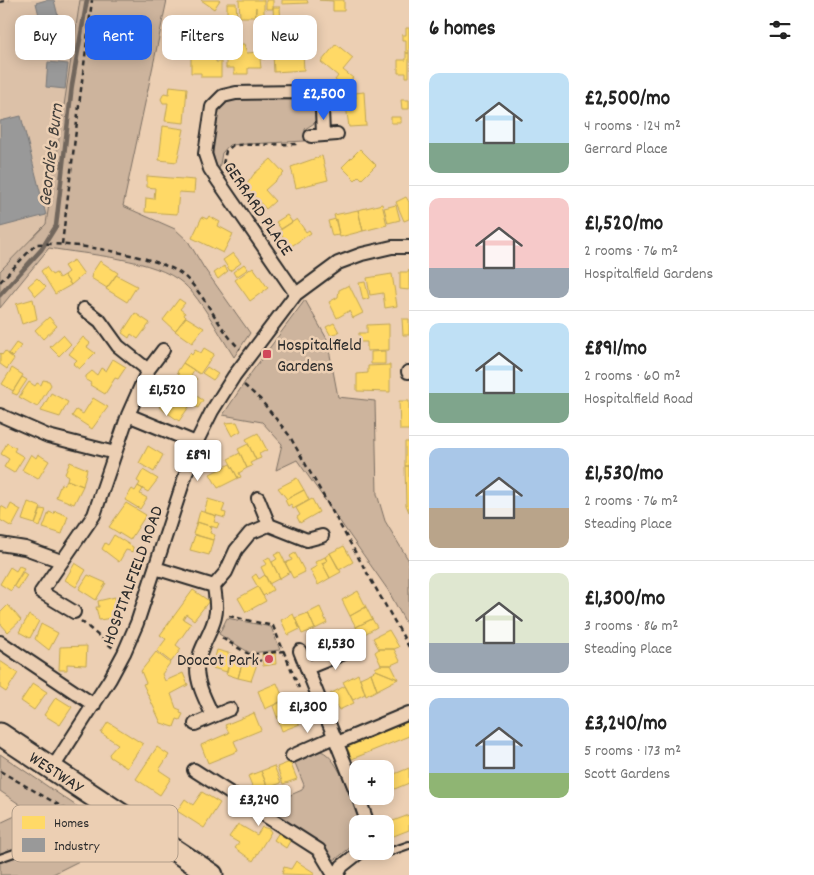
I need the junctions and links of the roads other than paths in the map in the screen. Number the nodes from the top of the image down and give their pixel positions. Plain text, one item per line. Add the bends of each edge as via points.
1 (337, 134) dead end
2 (409, 247) edge
3 (296, 294) junction
4 (84, 309) dead end
5 (163, 350) dead end
6 (148, 370) junction
7 (128, 415) junction
8 (0, 416) edge
9 (196, 444) junction
10 (114, 453) junction
11 (258, 498) dead end
12 (269, 525) junction
13 (322, 536) dead end
14 (0, 544) edge
15 (61, 561) junction
16 (155, 568) junction
17 (214, 586) junction
18 (74, 612) road end
19 (0, 642) edge
20 (354, 649) dead end
21 (300, 651) dead end
22 (307, 668) junction
23 (94, 704) junction
24 (230, 709) dead end
25 (409, 713) edge
26 (213, 716) junction
27 (195, 724) dead end
28 (0, 734) edge
29 (335, 740) junction
30 (292, 756) dead end
31 (52, 769) junction
32 (194, 770) dead end
33 (349, 774) edge
34 (107, 805) edge
35 (409, 845) edge
36 (394, 850) edge
37 (178, 852) edge
38 (12, 854) edge
39 (0, 858) edge
40 (350, 860) edge
41 (212, 875) edge
42 (335, 875) edge

1 - 3 street, GERRARD PLACE via 317,135 322,109 314,98 302,92 236,93 223,96 212,107 205,154 210,169
2 - 3 street, HOSPITALFIELD ROAD via 392,247 338,263
3 - 9 street, HOSPITALFIELD ROAD via 234,376
4 - 6 street via 100,321 118,346
5 - 6 street
6 - 7 street
7 - 9 street
7 - 10 street
8 - 10 street via 48,436
9 - 16 street, HOSPITALFIELD ROAD
10 - 15 street via 94,515
11 - 12 street
12 - 13 street via 307,540
12 - 17 street via 250,533
14 - 15 street via 25,548
15 - 18 street via 41,592
16 - 17 street
16 - 23 street, HOSPITALFIELD ROAD via 124,654
17 - 26 street via 216,606 212,624 200,649 197,668 199,685
19 - 23 street
20 - 22 street
21 - 22 street
22 - 29 street
23 - 31 street, HOSPITALFIELD ROAD
24 - 26 street
25 - 29 street
26 - 27 street
28 - 31 main road, WESTWAY
29 - 30 street
29 - 33 street
31 - 34 main road, WESTWAY
32 - 42 street via 319,850
35 - 36 lane
37 - 41 main road, WESTWAY
38 - 39 lane
40 - 42 street

